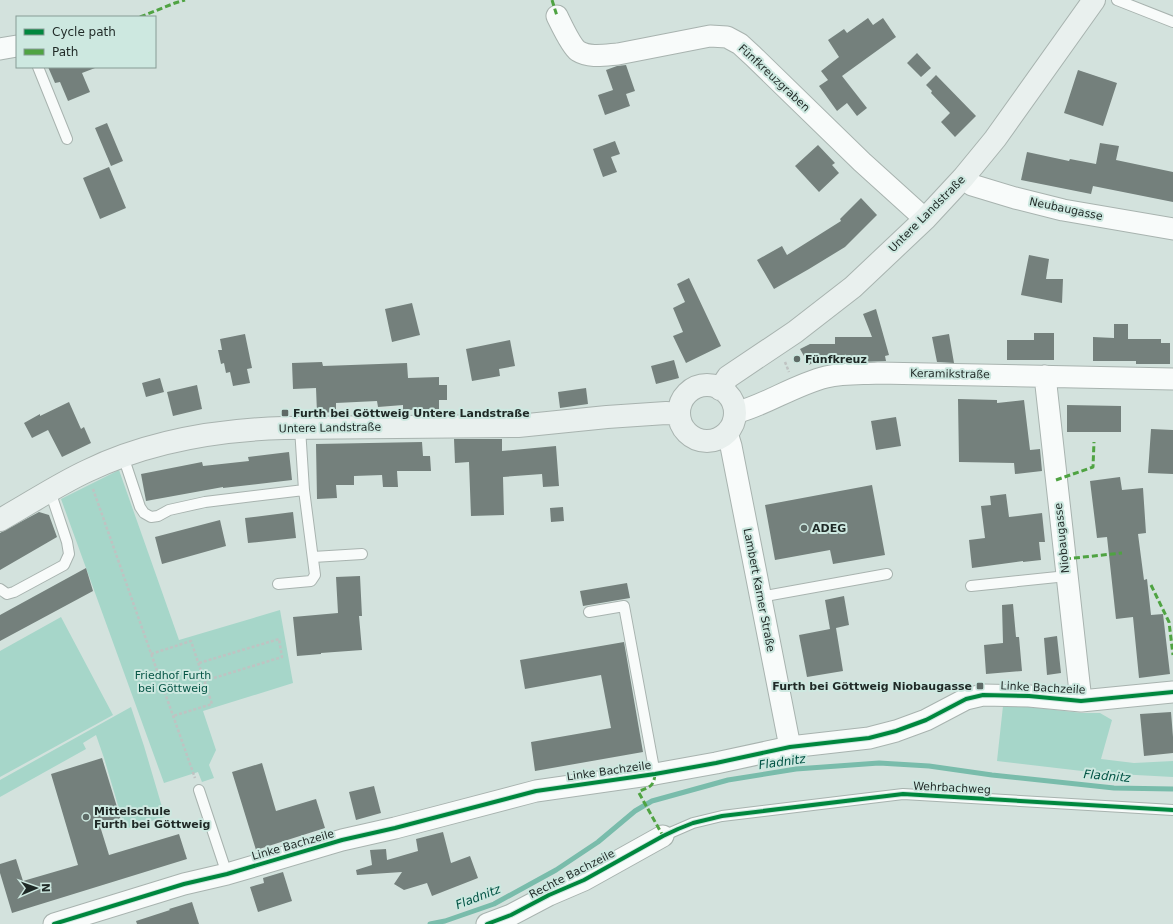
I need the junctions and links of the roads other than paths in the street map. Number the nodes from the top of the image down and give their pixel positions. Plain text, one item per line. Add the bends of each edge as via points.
1 (1094, 0) edge
2 (1117, 0) edge
3 (557, 16) dead end
4 (1173, 22) edge
5 (16, 46) edge
6 (0, 49) edge
7 (38, 68) edge
8 (67, 138) dead end
9 (964, 178) junction
10 (925, 219) junction
11 (1173, 229) edge
12 (1045, 376) junction
13 (1173, 379) edge
14 (720, 389) junction
15 (679, 414) junction
16 (731, 423) junction
17 (300, 428) junction
18 (123, 456) junction
19 (304, 490) junction
20 (50, 492) junction
21 (0, 520) edge
22 (362, 554) dead end
23 (313, 557) junction
24 (887, 574) dead end
25 (1067, 576) junction
26 (278, 584) dead end
27 (971, 586) dead end
28 (0, 589) edge
29 (760, 597) junction
30 (589, 612) dead end
31 (1173, 692) edge
32 (1081, 701) junction
33 (790, 747) junction
34 (655, 774) junction
35 (199, 790) dead end
36 (1173, 810) edge
37 (663, 836) joint
38 (227, 874) junction
39 (54, 924) edge
40 (486, 924) edge

1 - 9 street, Untere Landstraße via 995,139
2 - 4 lane
3 - 10 street, Fünfkreuzgraben via 576,50 587,55 618,54 710,36 727,37 740,44
5 - 6 street
7 - 8 lane
9 - 10 street, Untere Landstraße
9 - 11 street, Neubaugasse via 972,185 1022,200 1063,210
10 - 14 street, Untere Landstraße via 853,286 795,332 728,377
12 - 13 street, Keramikstraße
12 - 16 street, Keramikstraße via 878,373 826,377 748,410
12 - 25 street, Niobaugasse
14 - 15 street via 706,385 693,389 683,400
14 - 16 street via 728,395 733,404
15 - 16 street via 686,431 697,439 716,439
15 - 17 street, Untere Landstraße via 518,426
16 - 29 street, Lambert Karner Straße via 731,446
17 - 18 street, Untere Landstraße via 208,434
17 - 19 lane
18 - 19 lane via 140,507 151,517 205,502
18 - 20 street, Untere Landstraße via 86,471
19 - 23 lane
20 - 21 street, Untere Landstraße
20 - 28 lane via 68,542 69,554 64,565 14,592 7,594
22 - 23 lane
23 - 26 lane via 315,575 311,581
24 - 29 lane
25 - 27 lane
25 - 32 street, Niobaugasse
29 - 33 street, Lambert Karner Straße
30 - 34 lane via 624,606
31 - 32 street, Linke Bachzeile
32 - 33 street, Linke Bachzeile via 983,695 966,699 896,732 869,738
33 - 34 street, Linke Bachzeile
34 - 38 street, Linke Bachzeile via 536,791 342,840
35 - 38 lane
36 - 37 lane, Wehrbachweg via 903,794 722,816 693,823
37 - 40 street, Rechte Bachzeile via 584,880
38 - 39 street, Linke Bachzeile via 184,884

